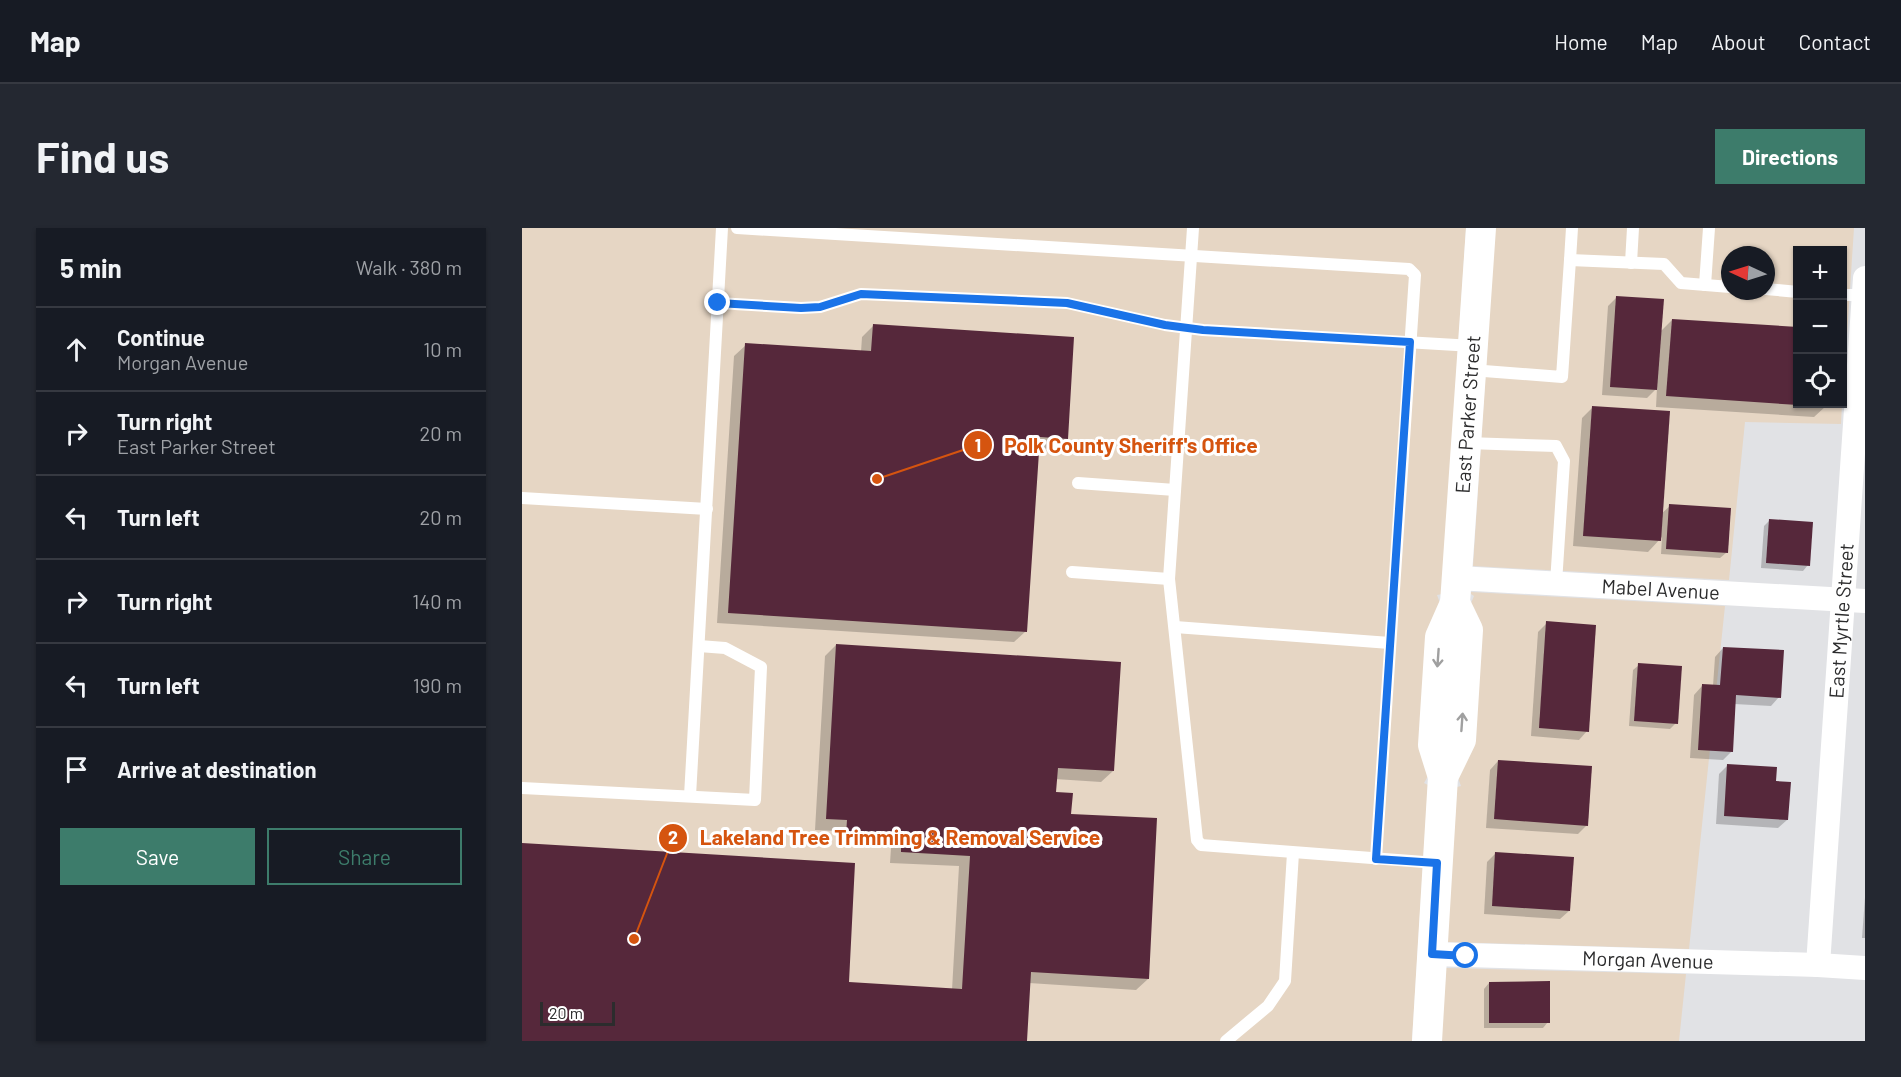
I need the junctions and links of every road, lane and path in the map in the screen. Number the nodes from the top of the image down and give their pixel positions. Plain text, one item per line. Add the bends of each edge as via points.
1 (722, 228) edge
2 (737, 228) edge
3 (1193, 228) edge
4 (1481, 228) edge
5 (1572, 228) edge
6 (1633, 228) edge
7 (1709, 228) edge
8 (1191, 255) junction
9 (1570, 260) junction
10 (1631, 263) junction
11 (1705, 285) junction
12 (1721, 286) edge
13 (1775, 290) edge
14 (1859, 291) edge
15 (1793, 292) edge
16 (718, 303) junction
17 (1186, 327) junction
18 (1410, 342) junction
19 (1472, 358) junction
20 (1467, 443) junction
21 (1078, 483) dead end
22 (1175, 490) junction
23 (522, 498) edge
24 (707, 509) junction
25 (1072, 572) dead end
26 (1169, 579) junction
27 (1556, 583) junction
28 (1456, 590) junction
29 (1854, 600) edge
30 (1175, 627) junction
31 (1390, 643) junction
32 (699, 646) junction
33 (522, 788) edge
34 (690, 796) junction
35 (1293, 853) junction
36 (1376, 859) junction
37 (1437, 863) junction
38 (1432, 954) junction
39 (1818, 965) junction
40 (1865, 968) edge
41 (1226, 1041) edge
42 (1427, 1041) edge

1 - 16 lane
2 - 8 lane
3 - 8 lane
4 - 19 street, East Parker Street
5 - 9 lane
6 - 10 lane
7 - 11 lane
8 - 17 lane
8 - 18 lane via 1409,268 1415,275
9 - 10 lane
9 - 19 lane via 1562,377
10 - 11 lane via 1664,264 1682,283
11 - 12 lane
13 - 15 lane
14 - 29 street, East Myrtle Street
16 - 17 lane via 820,307 861,294 1067,303
16 - 24 lane
17 - 18 lane
17 - 22 lane
18 - 19 lane
18 - 31 lane
19 - 20 street, East Parker Street
20 - 27 lane via 1556,446 1564,461
20 - 28 street, East Parker Street
21 - 22 lane
22 - 26 lane
23 - 24 lane
24 - 32 lane
25 - 26 lane
26 - 30 lane
27 - 28 street, Mabel Avenue
27 - 29 street, Mabel Avenue
28 - 37 street, East Parker Street via 1440,637 1433,745 1443,777
29 - 39 street, East Myrtle Street
30 - 31 lane
30 - 35 lane via 1197,840 1201,845
31 - 36 lane
32 - 34 lane
32 - 34 lane via 726,648 761,667 755,800
33 - 34 lane
35 - 36 lane
35 - 41 lane via 1285,981 1268,1006
36 - 37 lane
37 - 38 street, East Parker Street
38 - 39 street, Morgan Avenue
38 - 42 street, East Parker Street
39 - 40 street, Morgan Avenue

